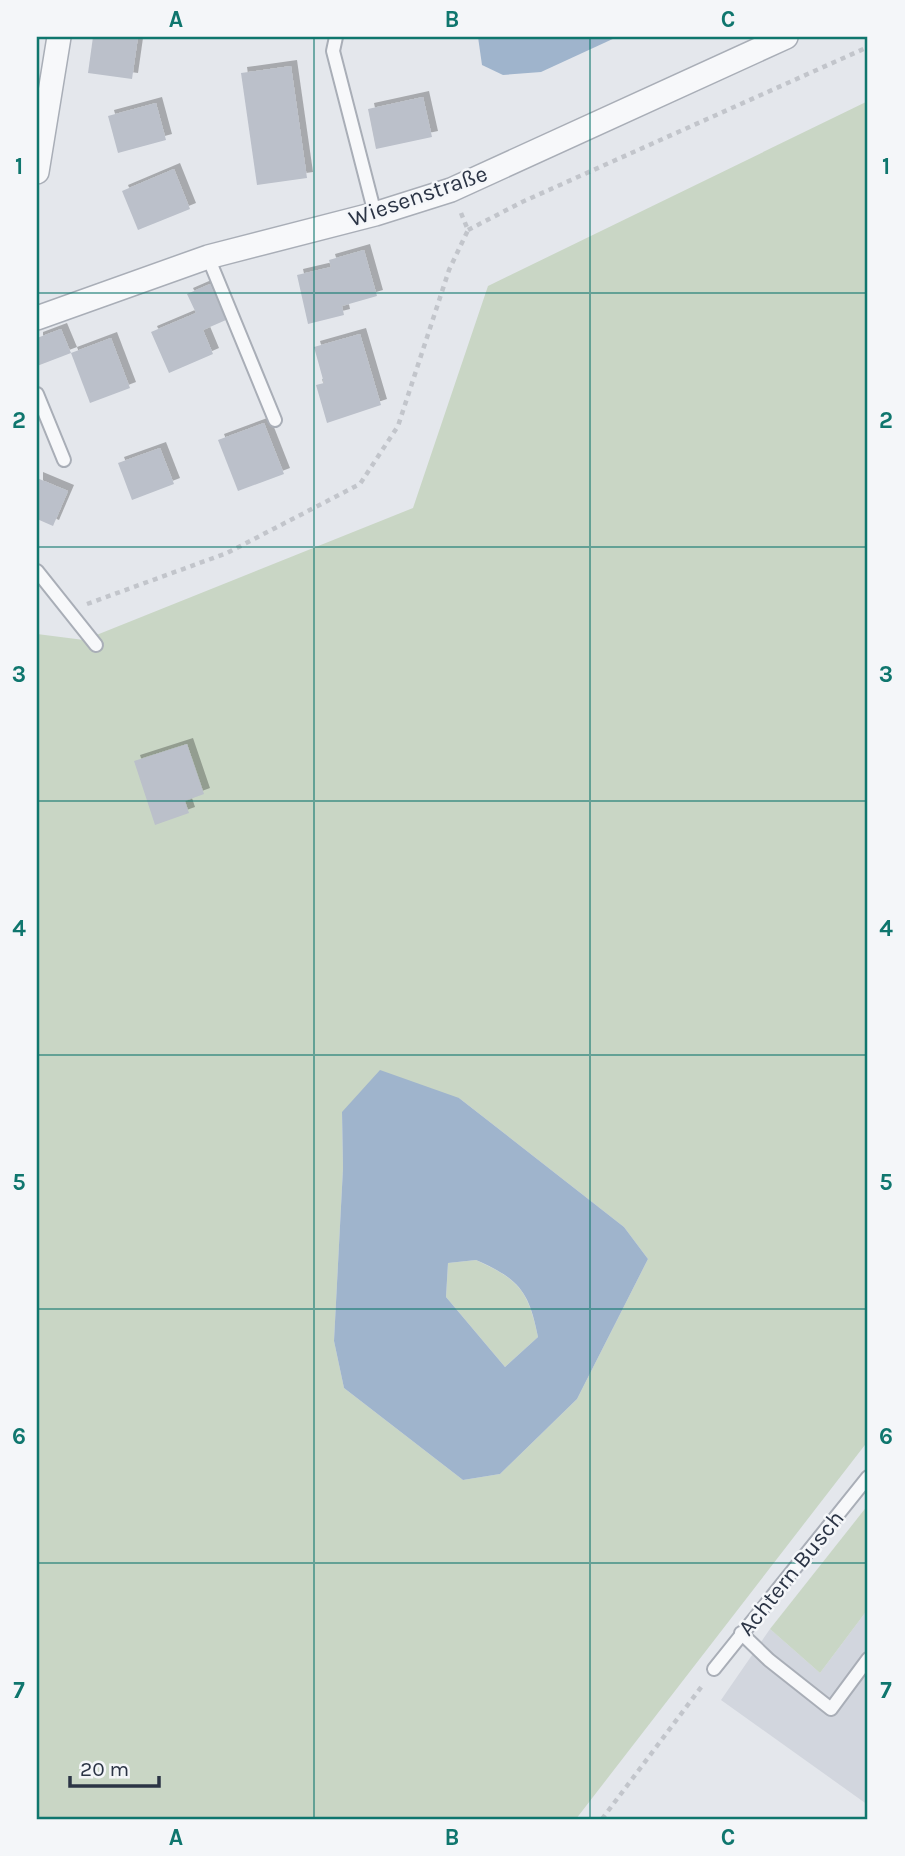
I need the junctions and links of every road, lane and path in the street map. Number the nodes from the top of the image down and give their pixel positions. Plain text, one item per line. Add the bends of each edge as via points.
1 (59, 37) edge
2 (337, 37) edge
3 (786, 37) edge
4 (868, 47) edge
5 (37, 172) edge
6 (374, 214) junction
7 (208, 257) junction
8 (37, 318) edge
9 (37, 394) edge
10 (275, 420) dead end
11 (64, 460) dead end
12 (37, 570) edge
13 (61, 600) junction
14 (96, 645) dead end
15 (868, 1477) edge
16 (741, 1633) junction
17 (868, 1659) edge
18 (714, 1670) joint
19 (602, 1819) edge

1 - 5 street
2 - 6 lane via 333,51
3 - 6 street, Wiesenstraße via 451,190
4 - 13 path via 468,230 449,270 398,426 360,484 227,553 87,604
6 - 7 street, Wiesenstraße
7 - 8 street, Wiesenstraße
7 - 10 lane
9 - 11 lane
12 - 13 lane
13 - 14 lane
15 - 16 lane, Achtern Busch
16 - 17 lane via 831,1709
16 - 18 lane, Achtern Busch
18 - 19 path

